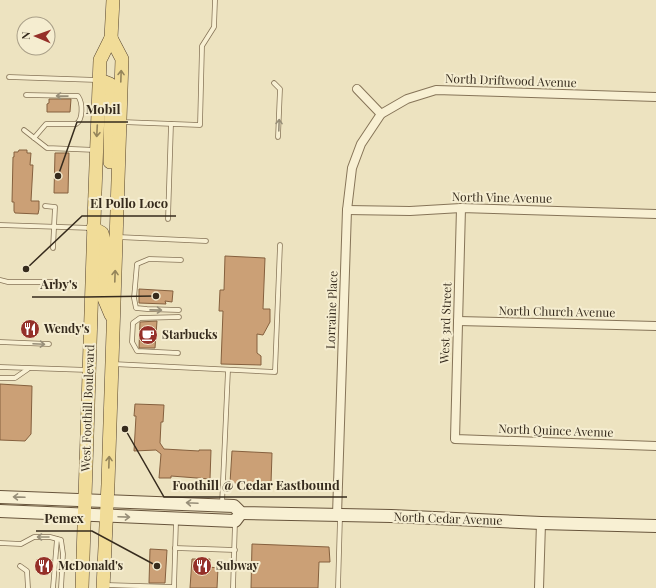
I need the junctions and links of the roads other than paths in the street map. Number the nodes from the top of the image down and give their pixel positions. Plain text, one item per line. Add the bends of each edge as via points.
1 (114, 0) edge
2 (215, 0) edge
3 (112, 38) junction
4 (9, 77) dead end
5 (100, 80) junction
6 (274, 83) dead end
7 (357, 89) dead end
8 (26, 96) dead end
9 (656, 97) edge
10 (381, 114) junction
11 (120, 122) junction
12 (171, 124) junction
13 (24, 130) dead end
14 (278, 137) dead end
15 (34, 138) junction
16 (96, 150) junction
17 (118, 184) junction
18 (45, 206) dead end
19 (461, 208) junction
20 (347, 210) junction
21 (656, 214) edge
22 (168, 219) dead end
23 (0, 225) edge
24 (54, 226) junction
25 (93, 228) junction
26 (116, 237) junction
27 (206, 242) dead end
28 (280, 245) dead end
29 (53, 248) dead end
30 (181, 260) dead end
31 (0, 280) edge
32 (52, 282) dead end
33 (179, 310) dead end
34 (179, 317) dead end
35 (113, 320) junction
36 (458, 321) junction
37 (656, 326) edge
38 (0, 342) edge
39 (49, 344) dead end
40 (178, 353) dead end
41 (112, 364) junction
42 (0, 367) edge
43 (28, 368) junction
44 (90, 370) junction
45 (228, 370) junction
46 (0, 378) edge
47 (455, 439) joint
48 (656, 446) edge
49 (0, 497) edge
50 (86, 500) junction
51 (107, 501) junction
52 (222, 505) junction
53 (0, 511) edge
54 (85, 515) junction
55 (338, 515) junction
56 (106, 516) junction
57 (238, 517) junction
58 (176, 519) junction
59 (541, 523) junction
60 (656, 526) edge
61 (57, 538) junction
62 (0, 543) edge
63 (175, 548) junction
64 (235, 550) junction
65 (20, 566) dead end
66 (103, 587) edge
67 (28, 588) edge
68 (53, 588) edge
69 (61, 588) edge
70 (82, 588) edge
71 (233, 588) edge
72 (338, 588) edge
73 (539, 588) edge

1 - 3 main road, West Foothill Boulevard
2 - 12 lane via 214,27 202,46 200,125
3 - 5 main road, West Foothill Boulevard via 100,60
11 -> 3 main road, West Foothill Boulevard via 122,59
4 - 5 lane
5 -> 16 main road, West Foothill Boulevard
5 - 17 main road via 110,84 110,168
14 -> 6 lane via 280,89
7 - 10 street
15 -> 8 lane via 46,124 79,122 81,104 78,96
9 - 10 street, North Driftwood Avenue via 436,90 407,99
10 - 20 street, Lorraine Place via 361,144 352,168
11 - 12 lane
11 - 17 main road, West Foothill Boulevard
12 - 22 lane
13 - 15 lane
15 - 16 lane via 47,148
16 - 25 main road, West Foothill Boulevard
17 - 26 main road, West Foothill Boulevard
18 - 24 lane via 55,207
19 - 20 street, North Vine Avenue via 410,211
19 - 21 street, North Vine Avenue
19 - 36 street, West 3rd Street
20 - 55 street, Lorraine Place
23 - 24 lane
24 - 25 lane
24 - 29 lane
25 - 35 main road via 102,233 105,244 103,296
25 - 44 main road, West Foothill Boulevard
26 - 27 lane
35 -> 26 main road, West Foothill Boulevard
28 - 45 lane via 275,372
30 -> 33 lane via 149,259 136,264 134,298 136,308
31 - 32 lane
34 - 40 lane via 140,318 133,324 132,342 138,351
35 - 41 main road, West Foothill Boulevard
36 - 37 street, North Church Avenue
36 - 47 street, West 3rd Street
38 -> 39 lane
41 - 45 lane
51 -> 41 main road, West Foothill Boulevard
42 - 43 lane
43 - 44 lane
43 - 46 lane via 15,378
44 - 50 main road, West Foothill Boulevard
45 - 52 lane
47 - 48 street, North Quince Avenue
50 -> 49 main road, North Cedar Avenue
50 - 51 main road, North Cedar Avenue
50 - 54 main road, West Foothill Boulevard
52 -> 51 main road, North Cedar Avenue
51 - 56 main road, West Foothill Boulevard
52 - 57 main road, North Cedar Avenue via 234,506
53 - 54 main road, North Cedar Avenue
54 - 56 main road, North Cedar Avenue
54 - 70 main road, West Foothill Boulevard
55 - 57 main road, North Cedar Avenue
55 - 59 main road, North Cedar Avenue
55 - 72 lane
56 -> 58 main road, North Cedar Avenue
56 - 66 main road, West Foothill Boulevard
57 - 58 main road, North Cedar Avenue
57 - 64 lane
58 - 63 lane
59 - 60 main road, North Cedar Avenue
59 - 73 street
61 -> 62 lane via 34,537 21,544
61 - 68 lane
61 - 69 lane via 62,540
63 - 64 lane
63 - 66 lane via 174,587
64 - 71 lane
65 - 67 lane via 27,571

